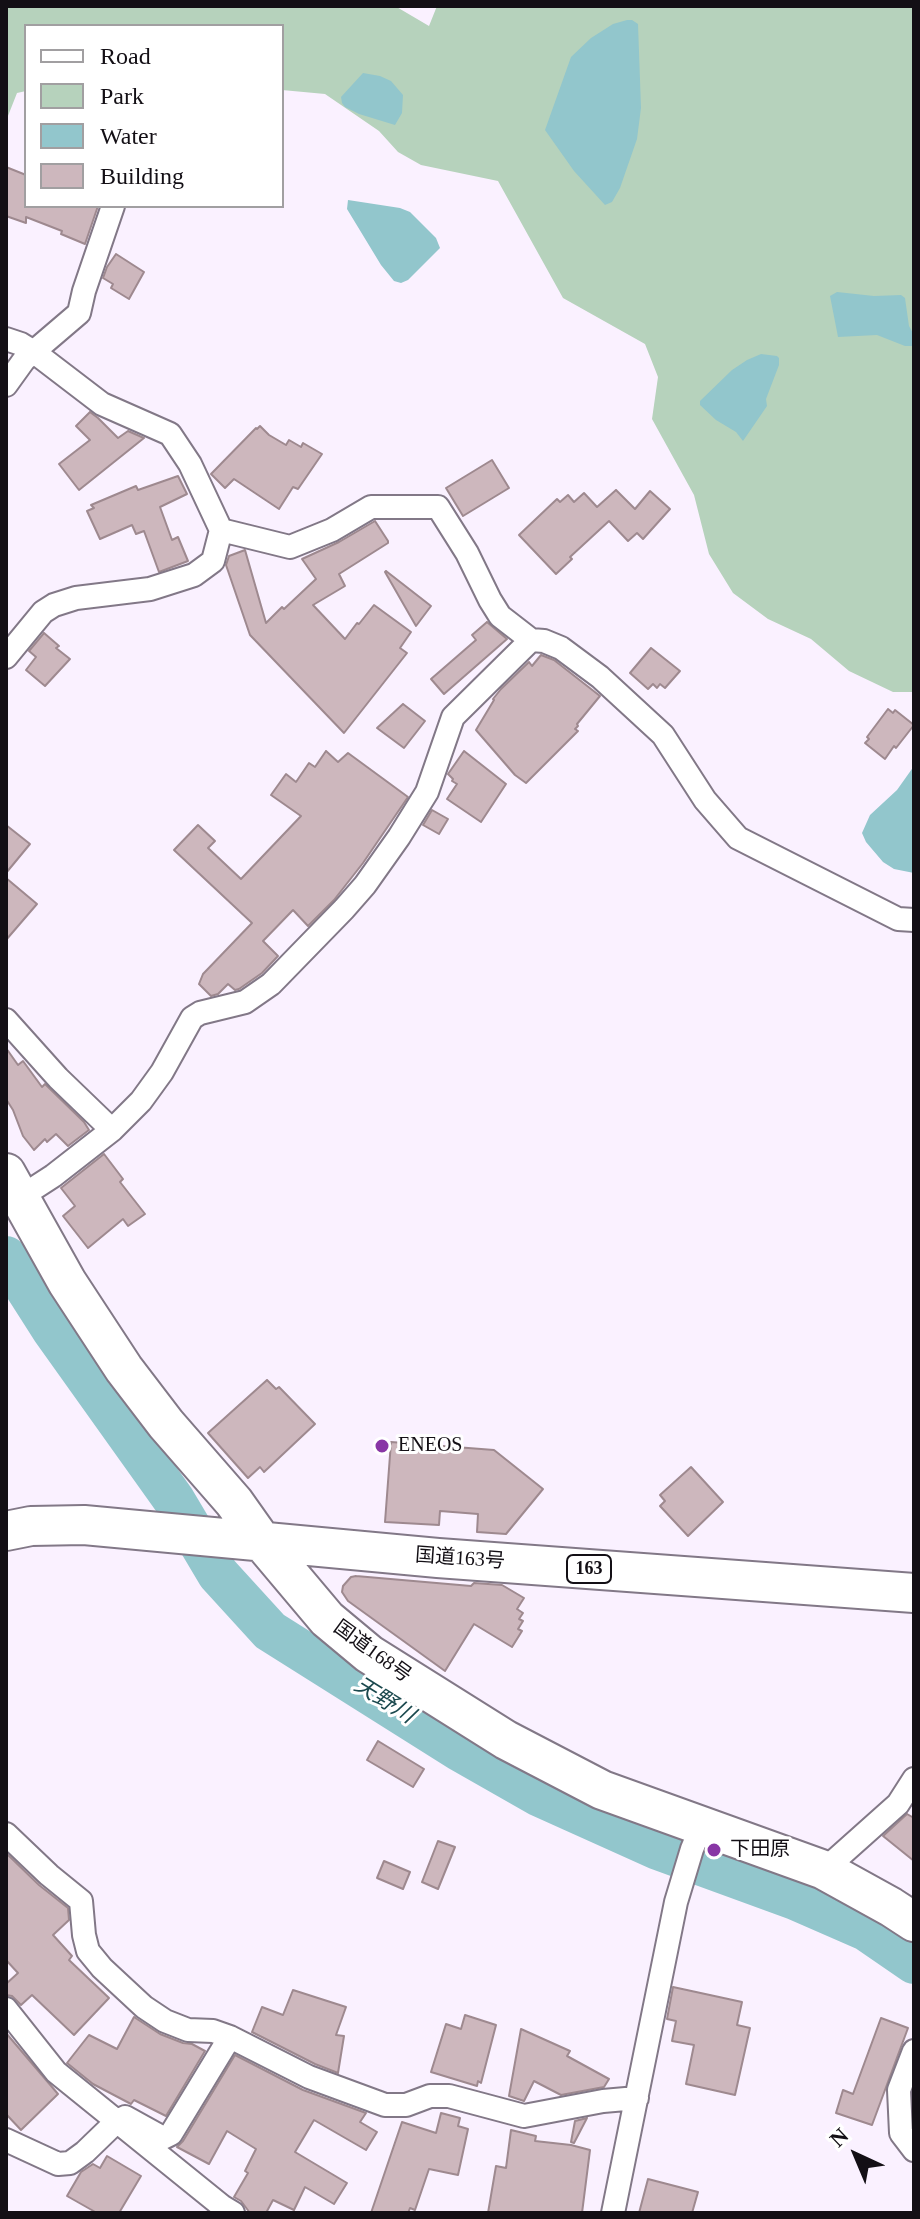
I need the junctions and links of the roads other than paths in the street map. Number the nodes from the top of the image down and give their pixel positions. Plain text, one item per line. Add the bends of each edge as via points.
1 (112, 208) edge
2 (6, 339) edge
3 (34, 352) junction
4 (6, 385) edge
5 (221, 530) junction
6 (531, 640) junction
7 (6, 657) edge
8 (914, 920) edge
9 (6, 1020) edge
10 (112, 1130) junction
11 (12, 1185) edge
12 (6, 1531) edge
13 (263, 1543) junction
14 (914, 1593) edge
15 (914, 1779) edge
16 (6, 1834) edge
17 (697, 1837) junction
18 (824, 1870) junction
19 (914, 1922) edge
20 (6, 2009) edge
21 (230, 2037) junction
22 (914, 2051) edge
23 (637, 2098) junction
24 (116, 2122) junction
25 (6, 2140) edge
26 (914, 2150) edge
27 (233, 2213) edge
28 (613, 2213) edge

1 - 3 street via 79,313
2 - 3 street
3 - 4 street
3 - 5 street via 102,404 170,434
5 - 6 street via 290,547 371,507 438,507 500,616
5 - 7 street via 213,561 194,575 150,589 54,605
6 - 8 street via 561,648 663,735 705,800 738,838 898,919
6 - 10 street via 453,717 427,792 365,885 271,984 245,1002 192,1018 162,1072
9 - 10 street
10 - 11 street via 53,1176
11 - 13 highway, 国道168号 via 124,1369
12 - 13 highway, 国道163号 / 163 via 84,1525
13 - 14 highway, 国道163号 / 163
13 - 17 highway, 国道168号 via 327,1619 369,1654 506,1740
15 - 18 street via 898,1804
16 - 21 street via 81,1901 88,1951 144,2007 188,2030
17 - 18 highway, 国道168号
17 - 23 street via 676,1902
18 - 19 highway, 国道168号
20 - 24 street via 56,2072
21 - 23 street via 309,2077 385,2105 449,2096 524,2116
21 - 24 street via 171,2134 163,2138 125,2117
22 - 26 street via 899,2090 901,2133
23 - 28 street
24 - 25 street via 70,2163 58,2164
24 - 27 street

